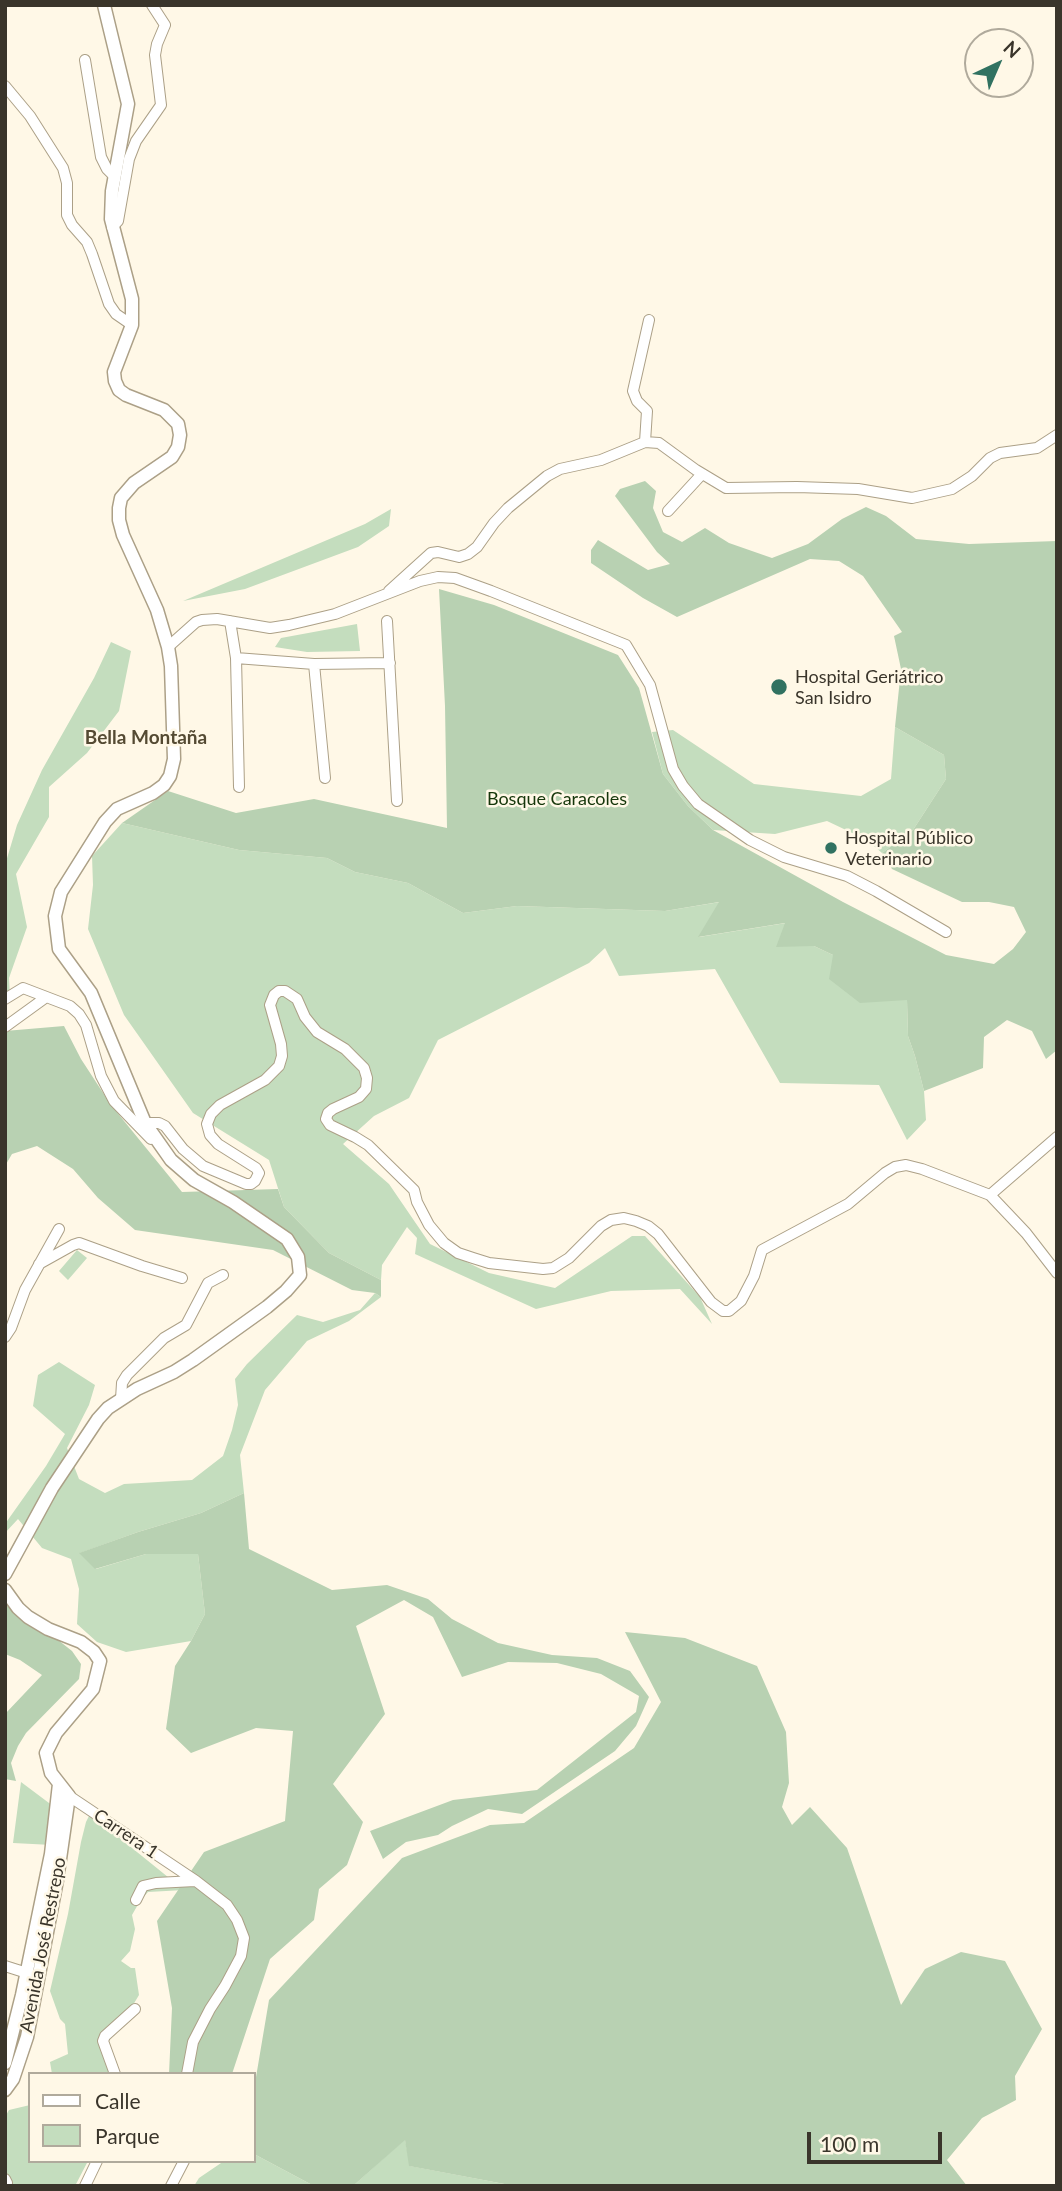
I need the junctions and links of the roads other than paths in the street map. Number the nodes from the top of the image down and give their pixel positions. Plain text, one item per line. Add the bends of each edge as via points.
1 (104, 5) edge
2 (152, 5) edge
3 (85, 61) dead end
4 (5, 86) edge
5 (115, 177) junction
6 (112, 227) junction
7 (649, 320) dead end
8 (132, 325) junction
9 (1057, 435) edge
10 (645, 442) junction
11 (702, 474) junction
12 (667, 511) dead end
13 (384, 594) junction
14 (230, 621) junction
15 (387, 621) dead end
16 (168, 647) junction
17 (236, 658) junction
18 (390, 663) junction
19 (314, 664) junction
20 (325, 778) dead end
21 (239, 787) dead end
22 (397, 801) dead end
23 (946, 932) dead end
24 (45, 998) junction
25 (5, 999) edge
26 (5, 1027) edge
27 (145, 1123) junction
28 (1057, 1137) edge
29 (171, 1160) junction
30 (990, 1195) junction
31 (59, 1229) dead end
32 (39, 1264) junction
33 (1057, 1273) edge
34 (223, 1275) dead end
35 (182, 1278) dead end
36 (5, 1337) edge
37 (121, 1399) junction
38 (5, 1573) edge
39 (5, 1590) edge
40 (59, 1784) junction
41 (69, 1796) junction
42 (196, 1881) junction
43 (136, 1900) dead end
44 (5, 1966) edge
45 (27, 1973) junction
46 (135, 2009) dead end
47 (5, 2063) edge
48 (114, 2072) edge
49 (187, 2072) edge
50 (5, 2090) edge
51 (96, 2163) edge
52 (183, 2163) edge
53 (85, 2186) edge
54 (171, 2186) edge

1 - 5 main road via 128,98
2 - 6 street via 165,25 155,55 161,105 136,141 118,221
3 - 5 street via 101,157
4 - 8 street via 63,168 67,215 87,242 109,304
5 - 6 main road
6 - 8 main road via 132,299
7 - 10 street via 633,391 647,411
8 - 16 main road via 114,372 115,381 126,395 164,410 178,424 180,435 172,457 134,483 118,508 123,535 157,610
9 - 11 street via 1037,448 990,458 952,489 912,498 858,489 726,488
10 - 11 street via 659,443
10 - 13 street via 547,476 508,508 468,554 431,553
11 - 12 street
13 - 14 street via 335,614 289,625 270,628
13 - 23 street via 420,581 454,578 626,645 650,685 673,769 698,804 750,840 784,857 847,876
14 - 16 street via 196,622
14 - 17 street
15 - 18 street
16 - 27 main road via 174,759 170,776 153,793 117,809 105,822 61,892 55,916 59,949 91,993
17 - 19 street
17 - 21 street
18 - 19 street
18 - 22 street
19 - 20 street
24 - 25 street via 23,988
24 - 26 street
24 - 29 street via 79,1014 114,1101
27 - 29 main road
27 - 30 street via 165,1126 203,1166 246,1184 255,1181 256,1168 218,1144 207,1124 220,1105 265,1080 279,1066 281,1044 270,1005 274,995 285,991 297,999 317,1032 345,1049 364,1068 366,1089 328,1113 330,1125 368,1145 414,1191 444,1243 489,1263 553,1268 601,1226 624,1218 649,1226 711,1302 730,1311 741,1301 762,1250 848,1204 895,1167 922,1169
28 - 30 street
29 - 37 main road via 194,1180 287,1239 299,1257 300,1275 267,1307 194,1360
30 - 33 street
31 - 32 street
32 - 35 street via 79,1243
32 - 36 street
34 - 37 street via 208,1283 186,1325 164,1338 127,1375
37 - 38 main road via 98,1419 52,1488
39 - 40 main road via 28,1617 81,1642 100,1661 93,1689 49,1744 48,1762
40 - 41 main road, Carrera 1
40 - 45 main road, Avenida José Restrepo
41 - 42 street, Carrera 1
41 - 50 main road, Avenida José Restrepo via 29,2025 13,2079
42 - 43 street via 143,1886
42 - 49 street, Carrera 1 via 227,1905 244,1938 241,1956 193,2042
44 - 45 street
45 - 47 main road, Avenida José Restrepo
46 - 48 street via 103,2041
51 - 53 street
52 - 54 street

